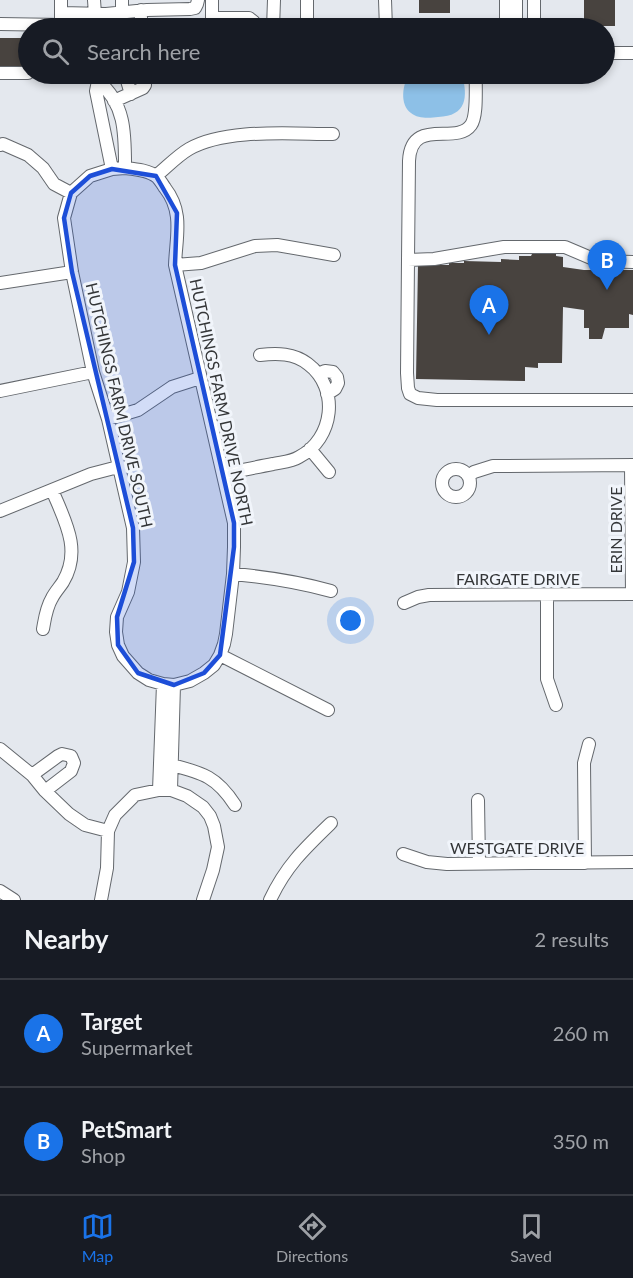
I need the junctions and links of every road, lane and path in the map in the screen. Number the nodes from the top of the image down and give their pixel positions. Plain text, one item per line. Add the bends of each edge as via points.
1 (94, 0) edge
2 (198, 0) edge
3 (212, 0) edge
4 (274, 0) edge
5 (307, 0) edge
6 (385, 0) edge
7 (506, 0) edge
8 (516, 0) edge
9 (534, 0) edge
10 (122, 6) edge
11 (141, 10) junction
12 (96, 13) junction
13 (61, 16) edge
14 (46, 18) edge
15 (96, 18) edge
16 (141, 18) edge
17 (212, 18) edge
18 (273, 18) edge
19 (307, 18) edge
20 (386, 18) edge
21 (506, 18) edge
22 (516, 18) edge
23 (534, 18) edge
24 (18, 22) edge
25 (0, 24) edge
26 (615, 53) edge
27 (633, 53) edge
28 (0, 73) edge
29 (18, 73) edge
30 (96, 84) edge
31 (103, 84) edge
32 (128, 84) edge
33 (145, 84) edge
34 (476, 84) edge
35 (131, 94) junction
36 (114, 101) junction
37 (333, 134) dead end
38 (0, 145) edge
39 (125, 168) junction
40 (112, 169) junction
41 (156, 176) junction
42 (71, 193) junction
43 (334, 255) dead end
44 (408, 260) junction
45 (633, 262) edge
46 (175, 265) junction
47 (72, 272) junction
48 (0, 283) edge
49 (260, 355) dead end
50 (93, 372) junction
51 (200, 378) junction
52 (0, 391) edge
53 (633, 400) edge
54 (108, 419) junction
55 (310, 449) junction
56 (632, 465) edge
57 (118, 467) junction
58 (329, 472) dead end
59 (223, 474) junction
60 (469, 476) dead end
61 (52, 490) junction
62 (0, 511) edge
63 (233, 574) junction
64 (331, 591) dead end
65 (633, 594) edge
66 (547, 595) junction
67 (404, 603) dead end
68 (42, 629) dead end
69 (220, 655) junction
70 (169, 684) junction
71 (556, 705) dead end
72 (328, 710) dead end
73 (589, 744) dead end
74 (0, 748) edge
75 (172, 765) junction
76 (32, 775) junction
77 (165, 790) junction
78 (45, 791) junction
79 (478, 800) dead end
80 (235, 805) dead end
81 (331, 823) dead end
82 (108, 831) junction
83 (403, 854) dead end
84 (633, 862) edge
85 (479, 863) junction
86 (585, 863) junction
87 (0, 891) edge
88 (14, 900) edge
89 (101, 900) edge
90 (203, 900) edge
91 (270, 900) edge

1 - 12 street
2 - 11 street via 195,8 190,9
3 - 17 street
4 - 18 street
5 - 19 street
6 - 20 street
7 - 21 street
8 - 22 street
9 - 23 street
10 - 11 street
10 - 12 street via 106,14
11 - 16 street
12 - 13 street
12 - 15 street
13 - 14 street
24 - 25 street
26 - 27 street
28 - 29 street
30 - 40 street
31 - 36 street
32 - 35 street
33 - 35 street
34 - 44 street via 470,127 455,133 427,135 412,145
35 - 36 street
36 - 39 street via 125,130
37 - 41 street via 243,134 219,138 189,149
38 - 42 street via 28,155 54,184
39 - 40 street
39 - 41 street
40 - 42 street via 90,176
41 - 46 street, HUTCHINGS FARM DRIVE NORTH via 173,198 177,213
42 - 47 street, HUTCHINGS FARM DRIVE SOUTH via 64,218
43 - 46 street via 277,245 255,246 201,263
44 - 45 street via 504,247 553,247 573,250 598,261
44 - 53 street via 410,394 436,400
46 - 51 street, HUTCHINGS FARM DRIVE NORTH
47 - 48 street
47 - 50 street, HUTCHINGS FARM DRIVE SOUTH
49 - 55 street via 280,353 296,358 308,364 324,384 330,411 328,423
50 - 52 street
50 - 54 street, HUTCHINGS FARM DRIVE SOUTH
51 - 54 street via 172,387 138,410
51 - 59 street, HUTCHINGS FARM DRIVE NORTH
54 - 57 street, HUTCHINGS FARM DRIVE SOUTH
55 - 58 street
55 - 59 street via 288,461
56 - 60 street via 493,466
56 - 65 street, ERIN DRIVE
57 - 61 street
57 - 70 street, HUTCHINGS FARM DRIVE SOUTH via 134,547 132,577 117,617 118,645 138,673
59 - 63 street, HUTCHINGS FARM DRIVE NORTH via 234,523
61 - 62 street
61 - 68 street via 69,530 72,549 69,568 52,596
63 - 64 street via 304,583
63 - 69 street, HUTCHINGS FARM DRIVE NORTH
65 - 66 street, FAIRGATE DRIVE
66 - 67 street, FAIRGATE DRIVE via 429,595
66 - 71 street via 547,679
69 - 70 street via 214,665 190,681
69 - 72 street
70 - 75 street
70 - 77 street
73 - 86 street via 584,763
74 - 76 street
75 - 77 street
75 - 80 street via 215,781
76 - 78 street
76 - 78 street via 62,754 71,756 71,771
77 - 82 street via 135,795 115,815
77 - 90 street via 187,796 203,807 214,826 218,846
78 - 82 street via 85,825
79 - 85 street
81 - 91 street via 295,858
82 - 89 street
83 - 85 street, WESTGATE DRIVE via 435,863
84 - 86 street, WESTGATE DRIVE
85 - 86 street, WESTGATE DRIVE
87 - 88 street

